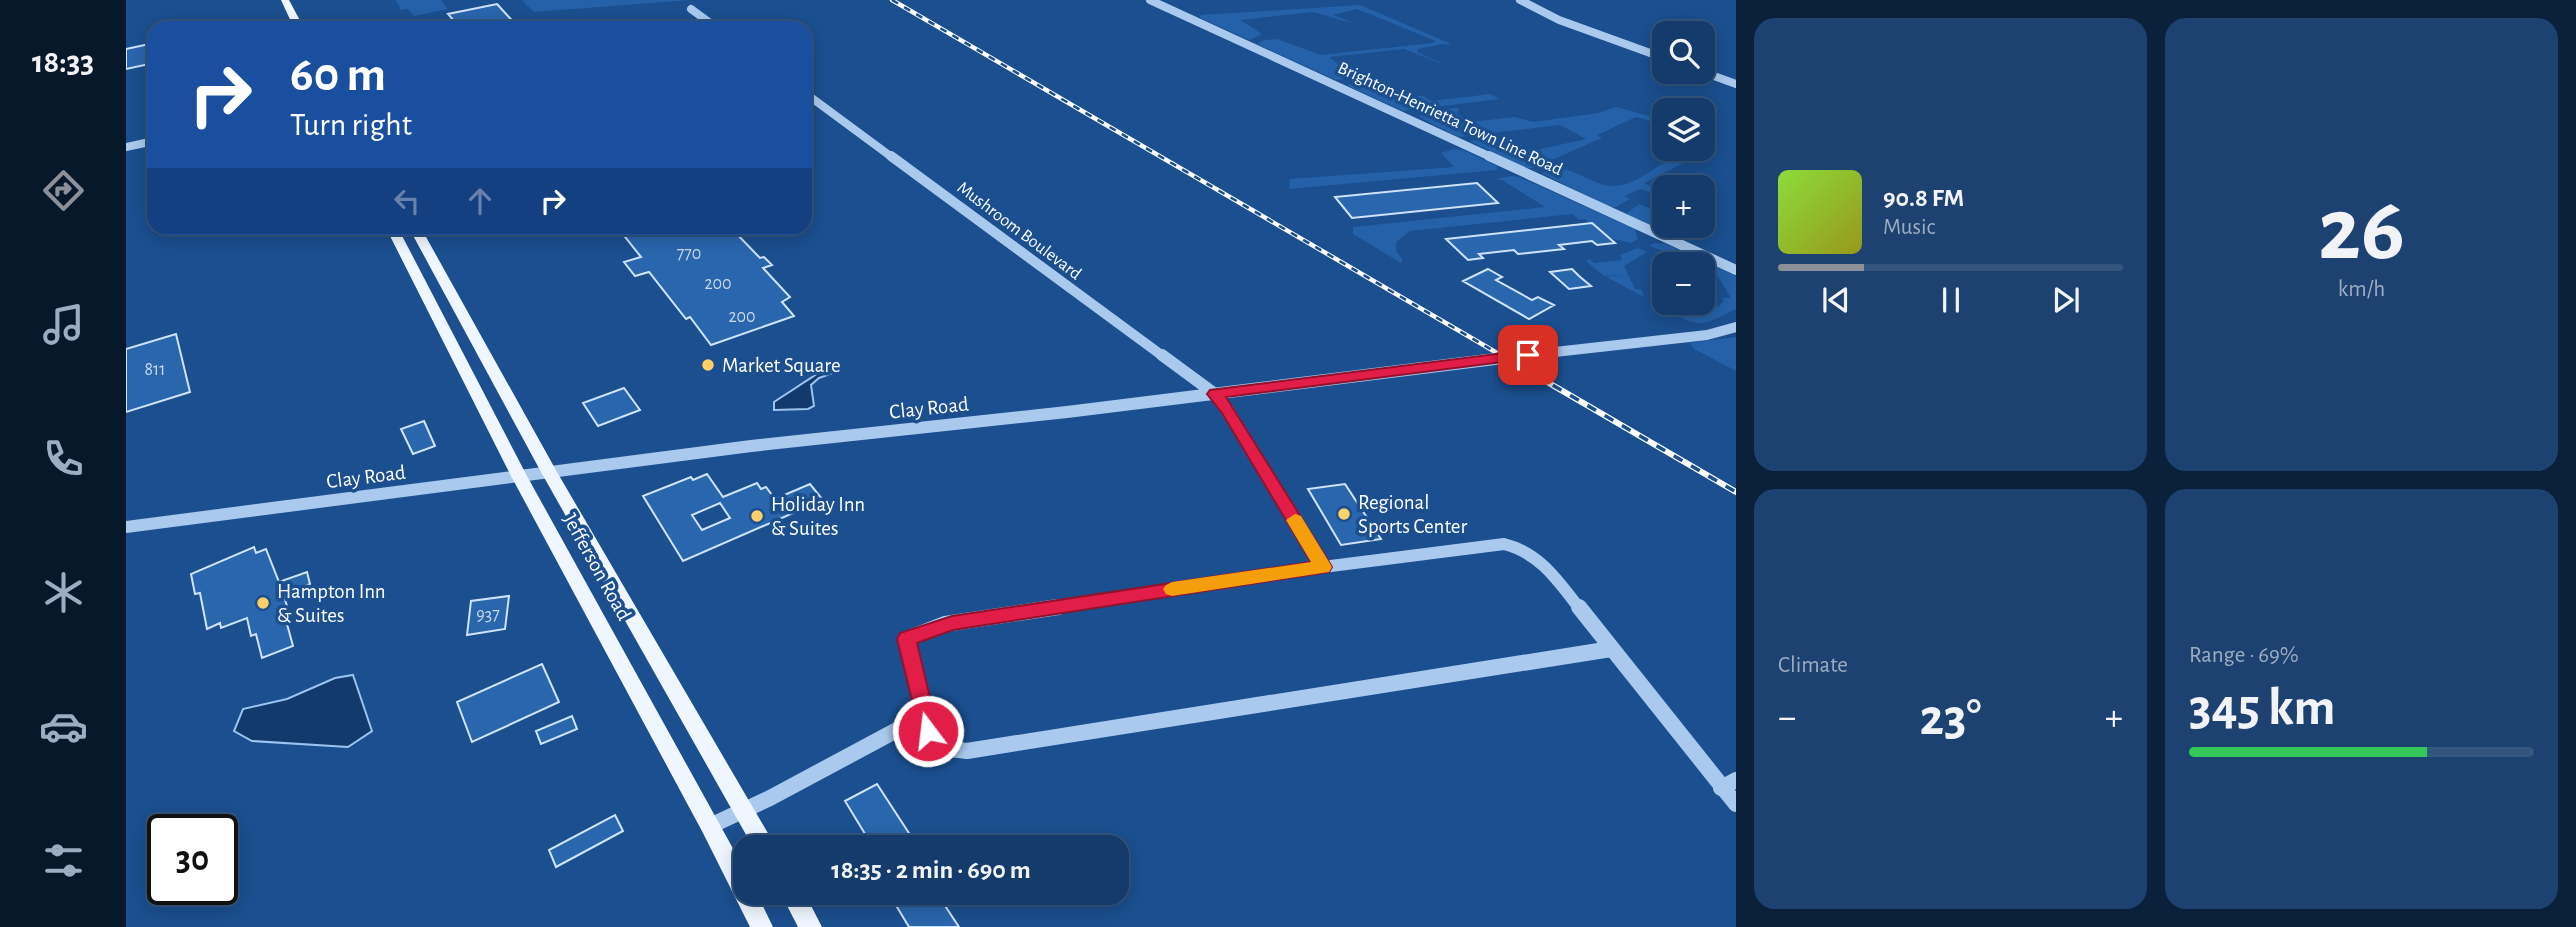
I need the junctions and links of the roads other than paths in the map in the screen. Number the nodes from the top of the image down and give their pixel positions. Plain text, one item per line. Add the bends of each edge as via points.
1 (285, 0) edge
2 (1150, 0) edge
3 (1520, 0) edge
4 (691, 9) dead end
5 (296, 21) edge
6 (707, 21) edge
7 (1652, 54) edge
8 (1715, 76) edge
9 (1736, 84) edge
10 (812, 98) edge
11 (147, 142) edge
12 (126, 147) edge
13 (396, 235) edge
14 (419, 235) edge
15 (1736, 270) edge
16 (1736, 327) edge
17 (1215, 394) junction
18 (550, 472) junction
19 (519, 476) junction
20 (126, 527) edge
21 (1323, 567) junction
22 (1611, 649) junction
23 (923, 716) junction
24 (1729, 784) edge
25 (1736, 804) edge
26 (743, 810) junction
27 (710, 826) junction
28 (758, 835) edge
29 (798, 905) edge
30 (762, 927) edge
31 (811, 927) edge

1 - 5 main road
2 - 15 street, Brighton-Henrietta Town Line Road
3 - 7 street via 1553,18
4 - 6 street
8 - 9 street
10 - 17 street, Mushroom Boulevard
11 - 12 street
13 - 19 main road, Jefferson Road
14 - 18 main road, Jefferson Road
16 - 17 street, Clay Road, bridge via 1707,335
17 - 18 street, Clay Road
17 - 21 street, Mushroom Boulevard
18 - 19 street, Clay Road
18 - 26 main road, Jefferson Road
19 - 20 street, Clay Road
19 - 27 main road, Jefferson Road
21 - 22 street via 1504,544 1524,549 1551,572
21 - 23 street via 936,627 907,639
22 - 23 street via 967,751 942,748
22 - 24 street
23 - 26 street
24 - 25 street
26 - 27 street
26 - 28 main road, Jefferson Road
27 - 30 main road, Jefferson Road
29 - 31 main road

